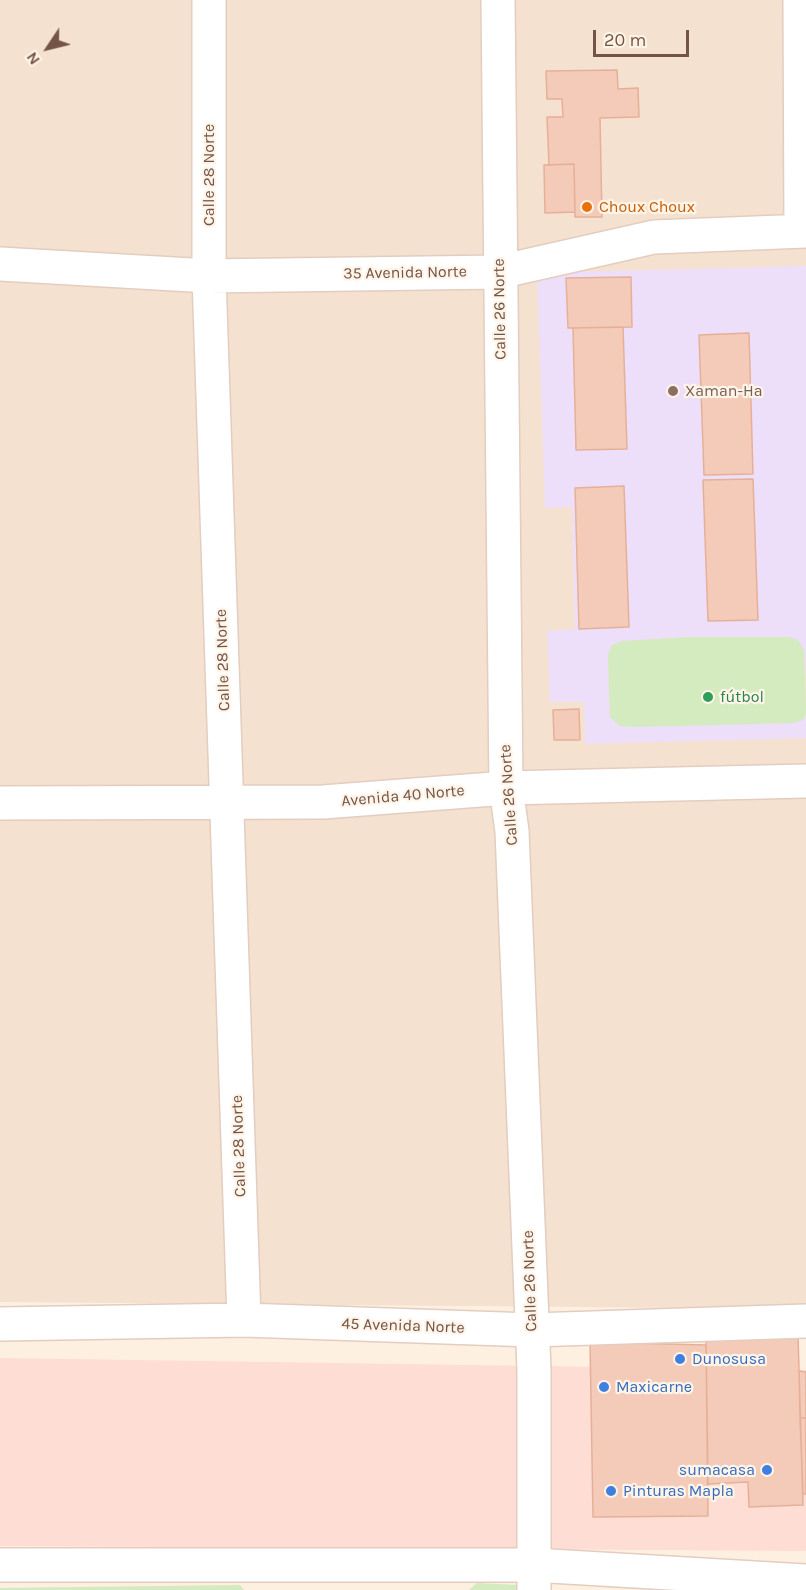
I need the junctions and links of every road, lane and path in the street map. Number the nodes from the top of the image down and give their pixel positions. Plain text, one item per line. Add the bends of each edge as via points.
1 (209, 0) edge
2 (498, 0) edge
3 (800, 0) edge
4 (804, 231) edge
5 (0, 264) edge
6 (499, 272) junction
7 (209, 276) junction
8 (806, 782) edge
9 (506, 788) junction
10 (0, 803) edge
11 (227, 804) junction
12 (244, 1320) junction
13 (806, 1321) edge
14 (0, 1324) edge
15 (532, 1330) junction
16 (0, 1565) edge
17 (534, 1577) edge
18 (806, 1581) edge

1 - 7 street, Calle 28 Norte
2 - 6 street, Calle 26 Norte
3 - 4 street
4 - 6 street, 35 Avenida Norte via 654,237
5 - 7 street, 35 Avenida Norte
6 - 7 street, 35 Avenida Norte
6 - 9 street, Calle 26 Norte
7 - 11 street, Calle 28 Norte
8 - 9 street, Avenida 40 Norte
9 - 11 street, Avenida 40 Norte via 323,802
9 - 15 street, Calle 26 Norte via 512,831
10 - 11 street, Avenida 40 Norte
11 - 12 street, Calle 28 Norte
12 - 14 street, 45 Avenida Norte
12 - 15 street, 45 Avenida Norte
13 - 15 street, 45 Avenida Norte
15 - 17 street, Calle 26 Norte
16 - 17 street
17 - 18 street

